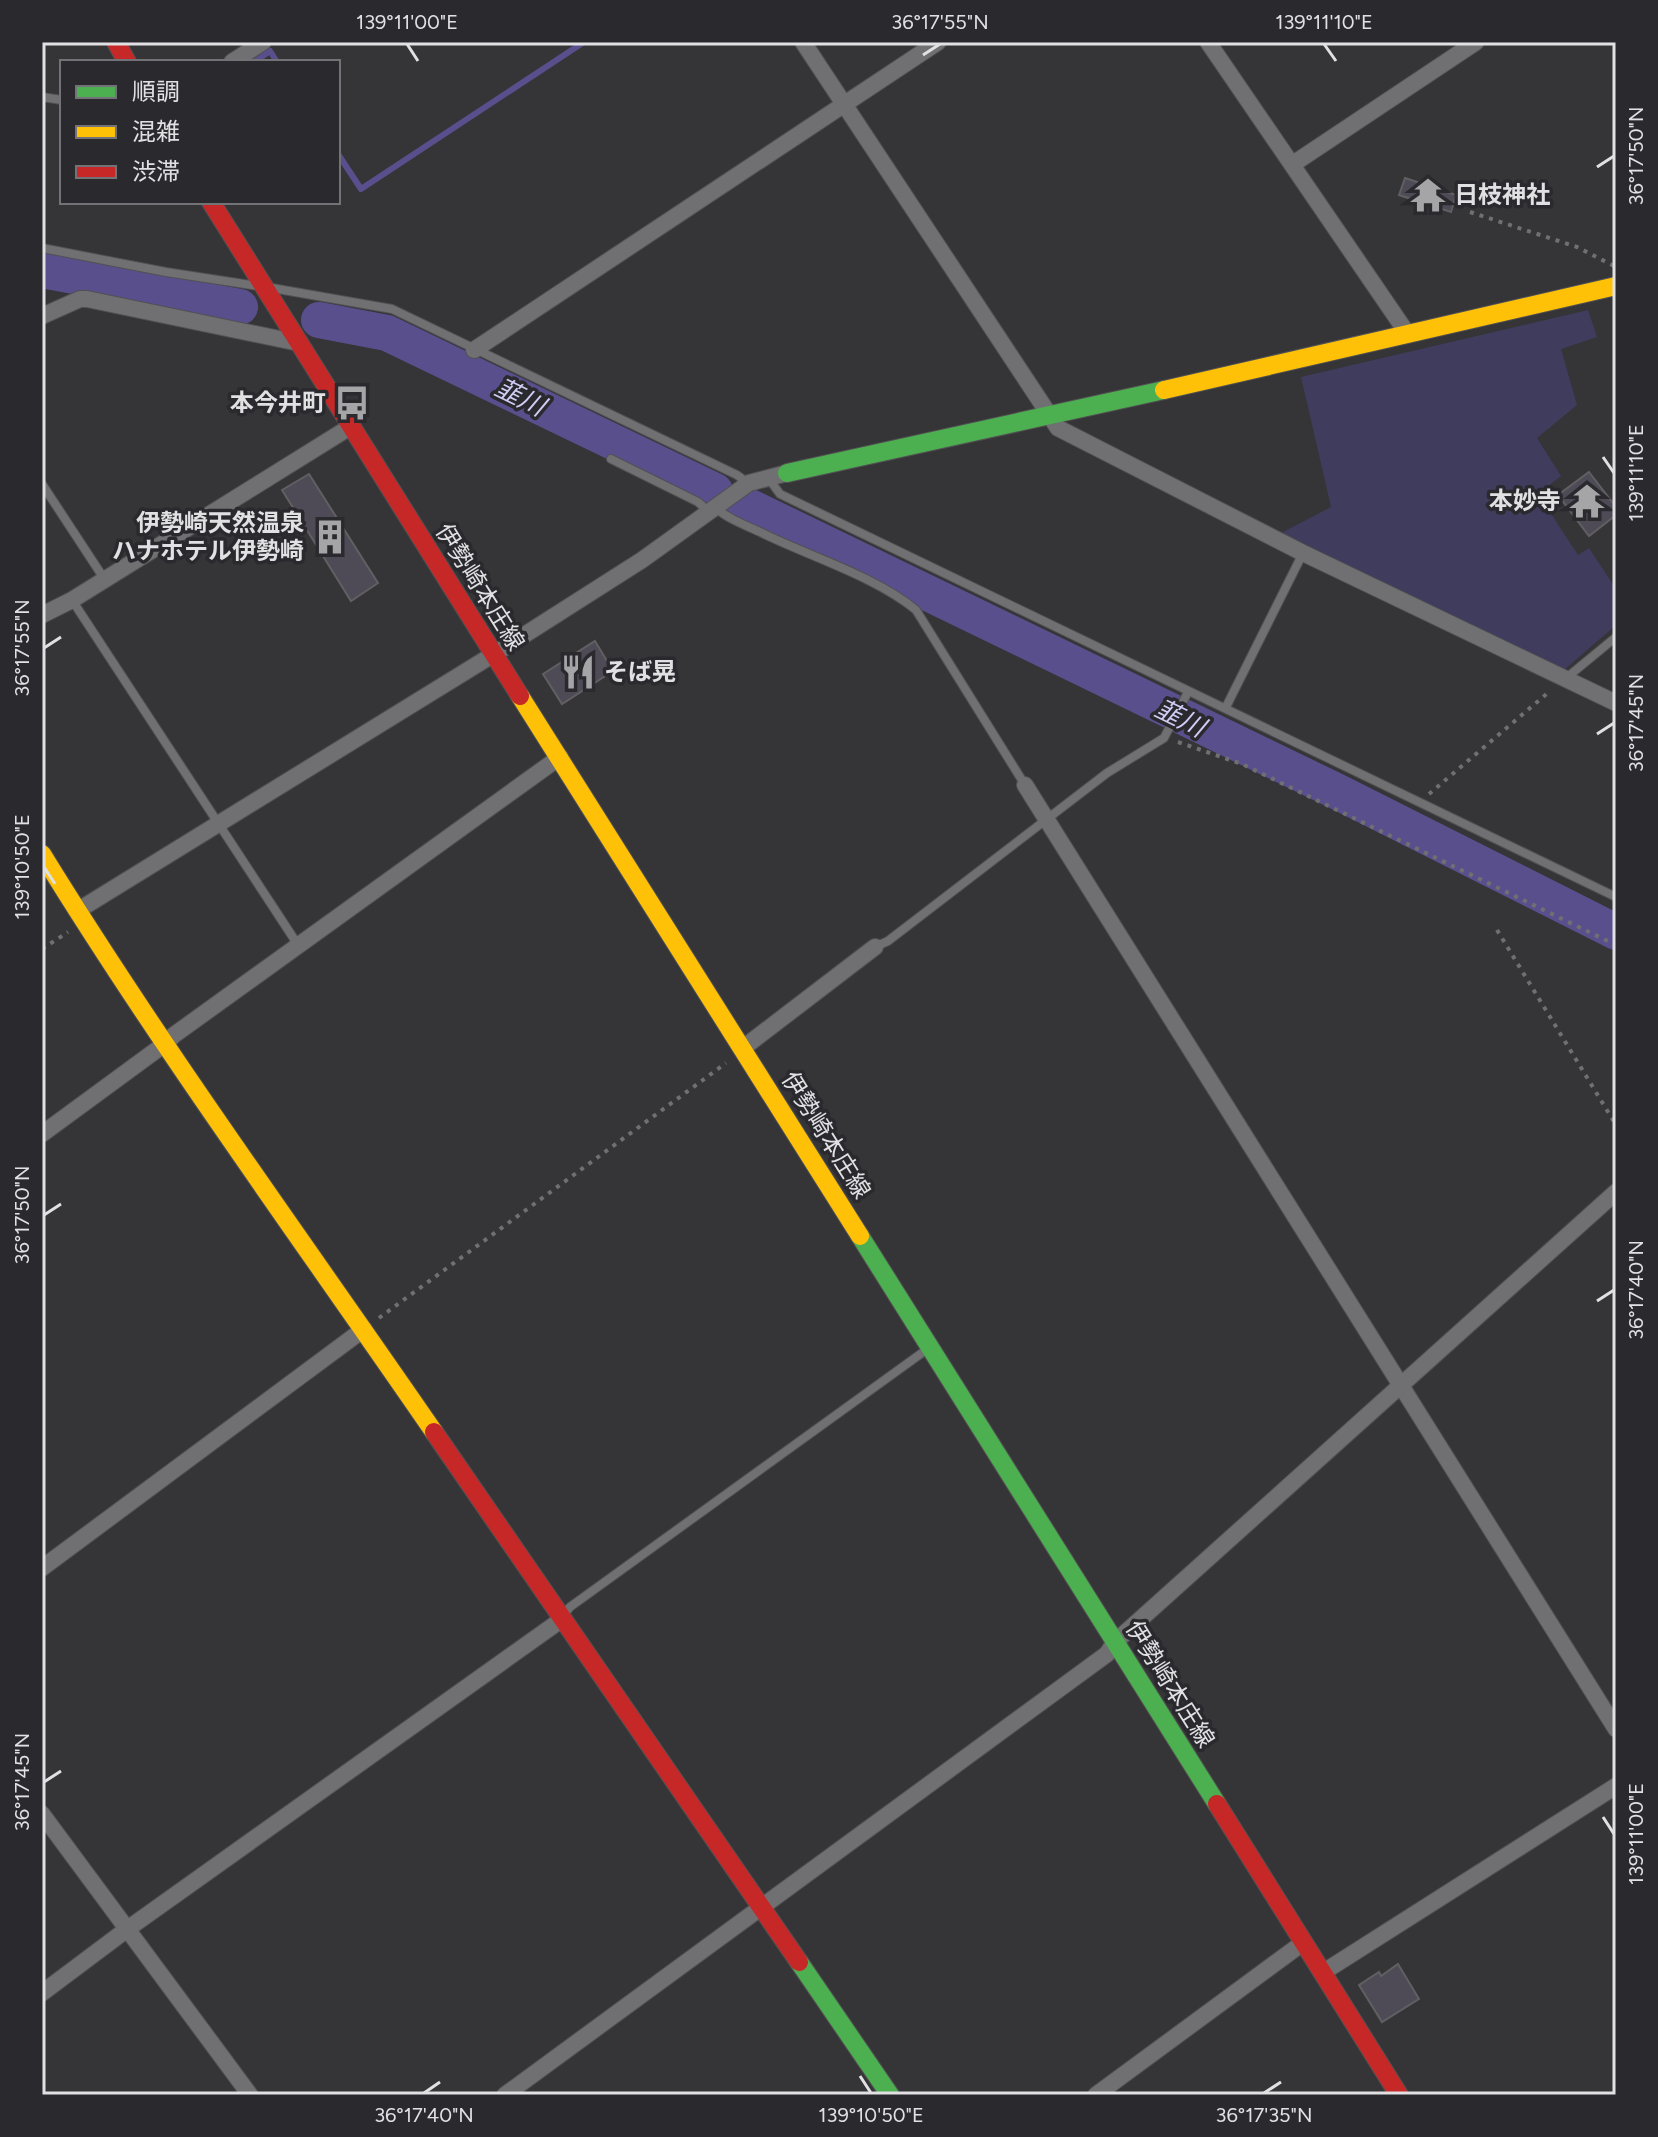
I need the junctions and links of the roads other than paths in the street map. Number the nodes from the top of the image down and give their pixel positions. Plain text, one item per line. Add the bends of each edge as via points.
1 (116, 42) edge
2 (263, 42) edge
3 (803, 42) edge
4 (938, 42) edge
5 (1208, 42) edge
6 (1476, 42) edge
7 (126, 60) edge
8 (235, 60) edge
9 (843, 103) junction
10 (1293, 164) junction
11 (212, 204) edge
12 (42, 248) edge
13 (1616, 286) edge
14 (264, 287) junction
15 (42, 316) edge
16 (1407, 333) junction
17 (299, 343) junction
18 (474, 350) junction
19 (1052, 416) junction
20 (350, 427) junction
21 (611, 459) dead end
22 (787, 473) joint
23 (768, 477) junction
24 (749, 483) junction
25 (42, 484) edge
26 (712, 510) junction
27 (1303, 553) junction
28 (105, 580) junction
29 (72, 600) junction
30 (42, 615) edge
31 (1616, 637) edge
32 (494, 654) junction
33 (1564, 679) junction
34 (1187, 694) junction
35 (1616, 703) edge
36 (1226, 707) junction
37 (560, 757) junction
38 (1025, 785) joint
39 (1047, 819) junction
40 (219, 823) junction
41 (42, 854) edge
42 (1616, 897) edge
43 (80, 917) junction
44 (298, 945) junction
45 (875, 947) joint
46 (166, 1043) junction
47 (743, 1048) junction
48 (42, 1134) edge
49 (1616, 1192) edge
50 (364, 1329) junction
51 (930, 1347) junction
52 (1402, 1385) junction
53 (42, 1568) edge
54 (561, 1620) junction
55 (1115, 1642) junction
56 (1616, 1729) edge
57 (1616, 1786) edge
58 (42, 1814) edge
59 (761, 1907) junction
60 (126, 1930) junction
61 (1304, 1942) junction
62 (1322, 1973) junction
63 (42, 1993) edge
64 (250, 2095) edge
65 (505, 2095) edge
66 (890, 2095) edge
67 (1096, 2095) edge
68 (1399, 2095) edge

1 - 7 street
2 - 8 street
3 - 9 street
4 - 9 street
5 - 10 street
6 - 10 street
9 - 18 street
9 - 19 street
10 - 16 street
11 - 14 street, 伊勢崎本庄線
12 - 14 lane
13 - 16 street
14 - 17 street, 伊勢崎本庄線
14 - 18 lane via 392,309
15 - 17 street via 87,299
16 - 19 street
17 - 20 street, 伊勢崎本庄線
18 - 24 lane
19 - 22 street
19 - 27 street via 1058,428
20 - 28 street
20 - 32 street, 伊勢崎本庄線
21 - 26 lane
22 - 23 street
23 - 24 street
23 - 34 lane via 780,494
24 - 26 street
25 - 28 lane
26 - 32 street
26 - 38 lane via 897,595 916,610
27 - 33 street
27 - 36 lane
28 - 29 street
29 - 30 street
29 - 40 lane
31 - 33 lane
32 - 37 street, 伊勢崎本庄線
32 - 40 street
33 - 35 street
34 - 36 lane
34 - 39 lane via 1167,734
36 - 42 lane
37 - 44 street
37 - 47 street, 伊勢崎本庄線
38 - 39 street
39 - 45 lane
39 - 52 street
40 - 43 street
40 - 44 lane
41 - 43 street
43 - 46 street
44 - 46 street
45 - 47 street
46 - 48 street
46 - 50 street
47 - 51 street, 伊勢崎本庄線
49 - 52 street
50 - 53 street
50 - 54 street
51 - 54 lane via 570,1607
51 - 55 street, 伊勢崎本庄線
52 - 55 street
52 - 56 street
54 - 59 street
54 - 60 street
55 - 59 street via 1107,1654
55 - 61 street, 伊勢崎本庄線
57 - 62 street
58 - 60 street
59 - 65 street
59 - 66 street
60 - 63 street
60 - 64 street
61 - 62 street, 伊勢崎本庄線
61 - 67 street
62 - 68 street, 伊勢崎本庄線

